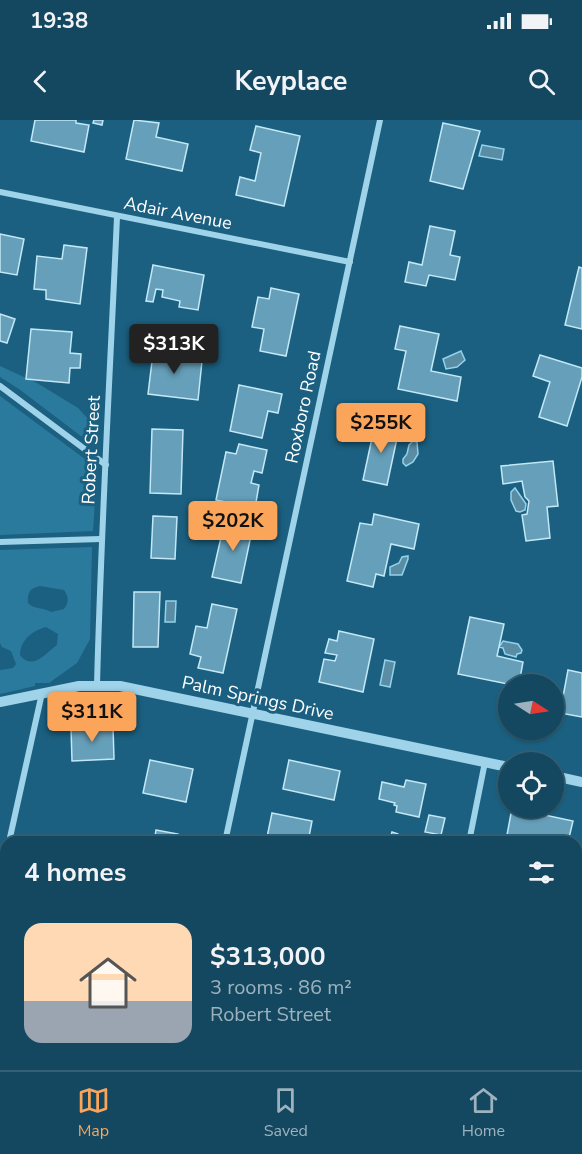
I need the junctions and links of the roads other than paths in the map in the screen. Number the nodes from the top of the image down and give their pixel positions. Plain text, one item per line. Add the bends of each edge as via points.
1 (380, 120) edge
2 (0, 192) edge
3 (117, 217) junction
4 (350, 262) junction
5 (0, 386) edge
6 (106, 465) junction
7 (101, 539) junction
8 (0, 542) edge
9 (97, 685) junction
10 (42, 692) junction
11 (0, 702) edge
12 (251, 713) junction
13 (485, 762) junction
14 (498, 765) edge
15 (564, 778) edge
16 (582, 782) edge
17 (10, 836) edge
18 (226, 836) edge
19 (470, 836) edge

1 - 4 street, Roxboro Road
2 - 3 street, Adair Avenue
3 - 4 street, Adair Avenue
3 - 6 street, Robert Street
4 - 12 street, Roxboro Road
5 - 6 street
6 - 7 street, Robert Street
7 - 8 street
7 - 9 street, Robert Street
9 - 10 street, Palm Springs Drive
9 - 12 street, Palm Springs Drive via 120,686
10 - 11 street, Palm Springs Drive
10 - 17 street
12 - 13 street, Palm Springs Drive
12 - 18 street, Roxboro Road
13 - 14 street, Palm Springs Drive
13 - 19 street
15 - 16 street

